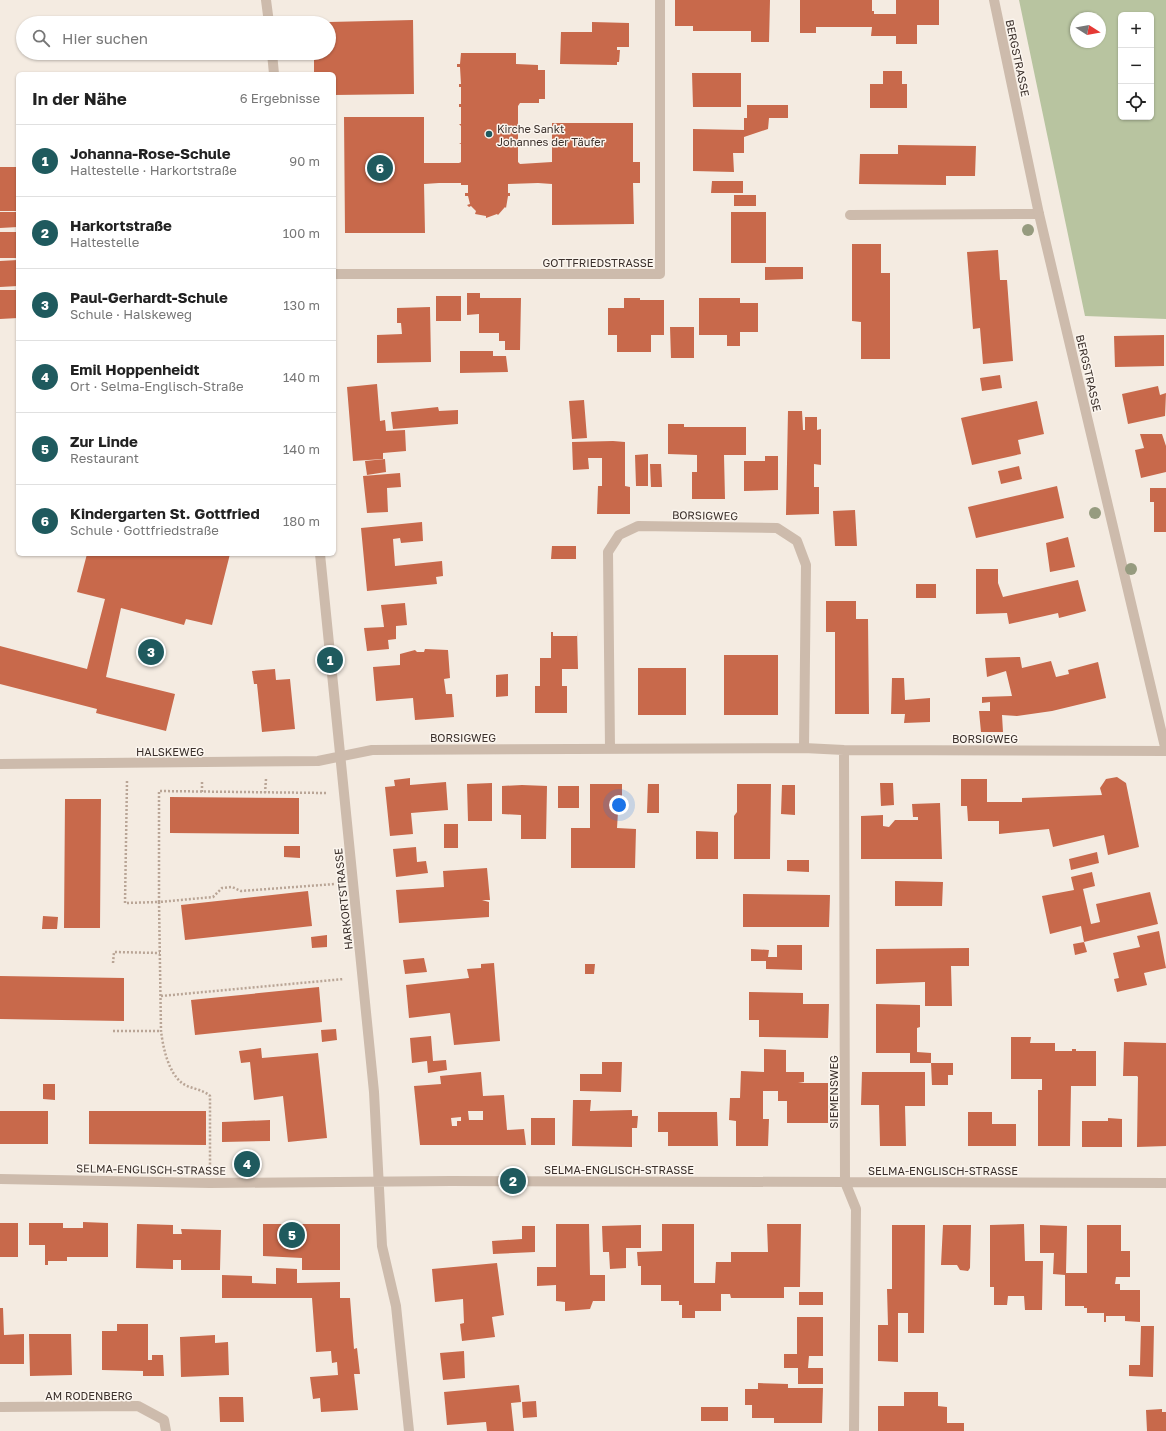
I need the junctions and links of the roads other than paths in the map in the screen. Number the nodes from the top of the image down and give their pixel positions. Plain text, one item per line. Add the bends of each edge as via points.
1 (266, 0) edge
2 (660, 0) edge
3 (994, 0) edge
4 (268, 16) edge
5 (273, 60) edge
6 (274, 72) edge
7 (1039, 214) junction
8 (850, 215) dead end
9 (336, 274) edge
10 (320, 556) edge
11 (804, 748) junction
12 (610, 749) junction
13 (844, 750) junction
14 (1166, 751) edge
15 (341, 757) junction
16 (0, 764) edge
17 (0, 1178) edge
18 (845, 1182) junction
19 (379, 1183) junction
20 (1166, 1183) edge
21 (0, 1407) edge
22 (166, 1431) edge
23 (409, 1431) edge
24 (854, 1431) edge

1 - 4 street
2 - 9 street, GOTTFRIEDSTRASSE via 660,274
3 - 7 street, BERGSTRASSE
5 - 6 street
7 - 8 street
7 - 14 street, BERGSTRASSE
10 - 15 street, HARKORTSTRASSE
11 - 12 street, BORSIGWEG
11 - 12 street, BORSIGWEG via 806,565 797,541 778,528 638,526 619,535 608,552
11 - 13 street, BORSIGWEG
12 - 15 street, BORSIGWEG via 372,750
13 - 14 street, BORSIGWEG
13 - 18 street, SIEMENSWEG
15 - 16 street, HALSKEWEG via 318,761
15 - 19 street, HARKORTSTRASSE via 374,1092
17 - 19 street, SELMA-ENGLISCH-STRASSE via 210,1183
18 - 19 street, SELMA-ENGLISCH-STRASSE
18 - 20 street, SELMA-ENGLISCH-STRASSE
18 - 24 street, SIEMENSWEG via 856,1209
19 - 23 street, HARKORTSTRASSE via 382,1246 396,1306
21 - 22 street, AM RODENBERG via 138,1406 164,1420

